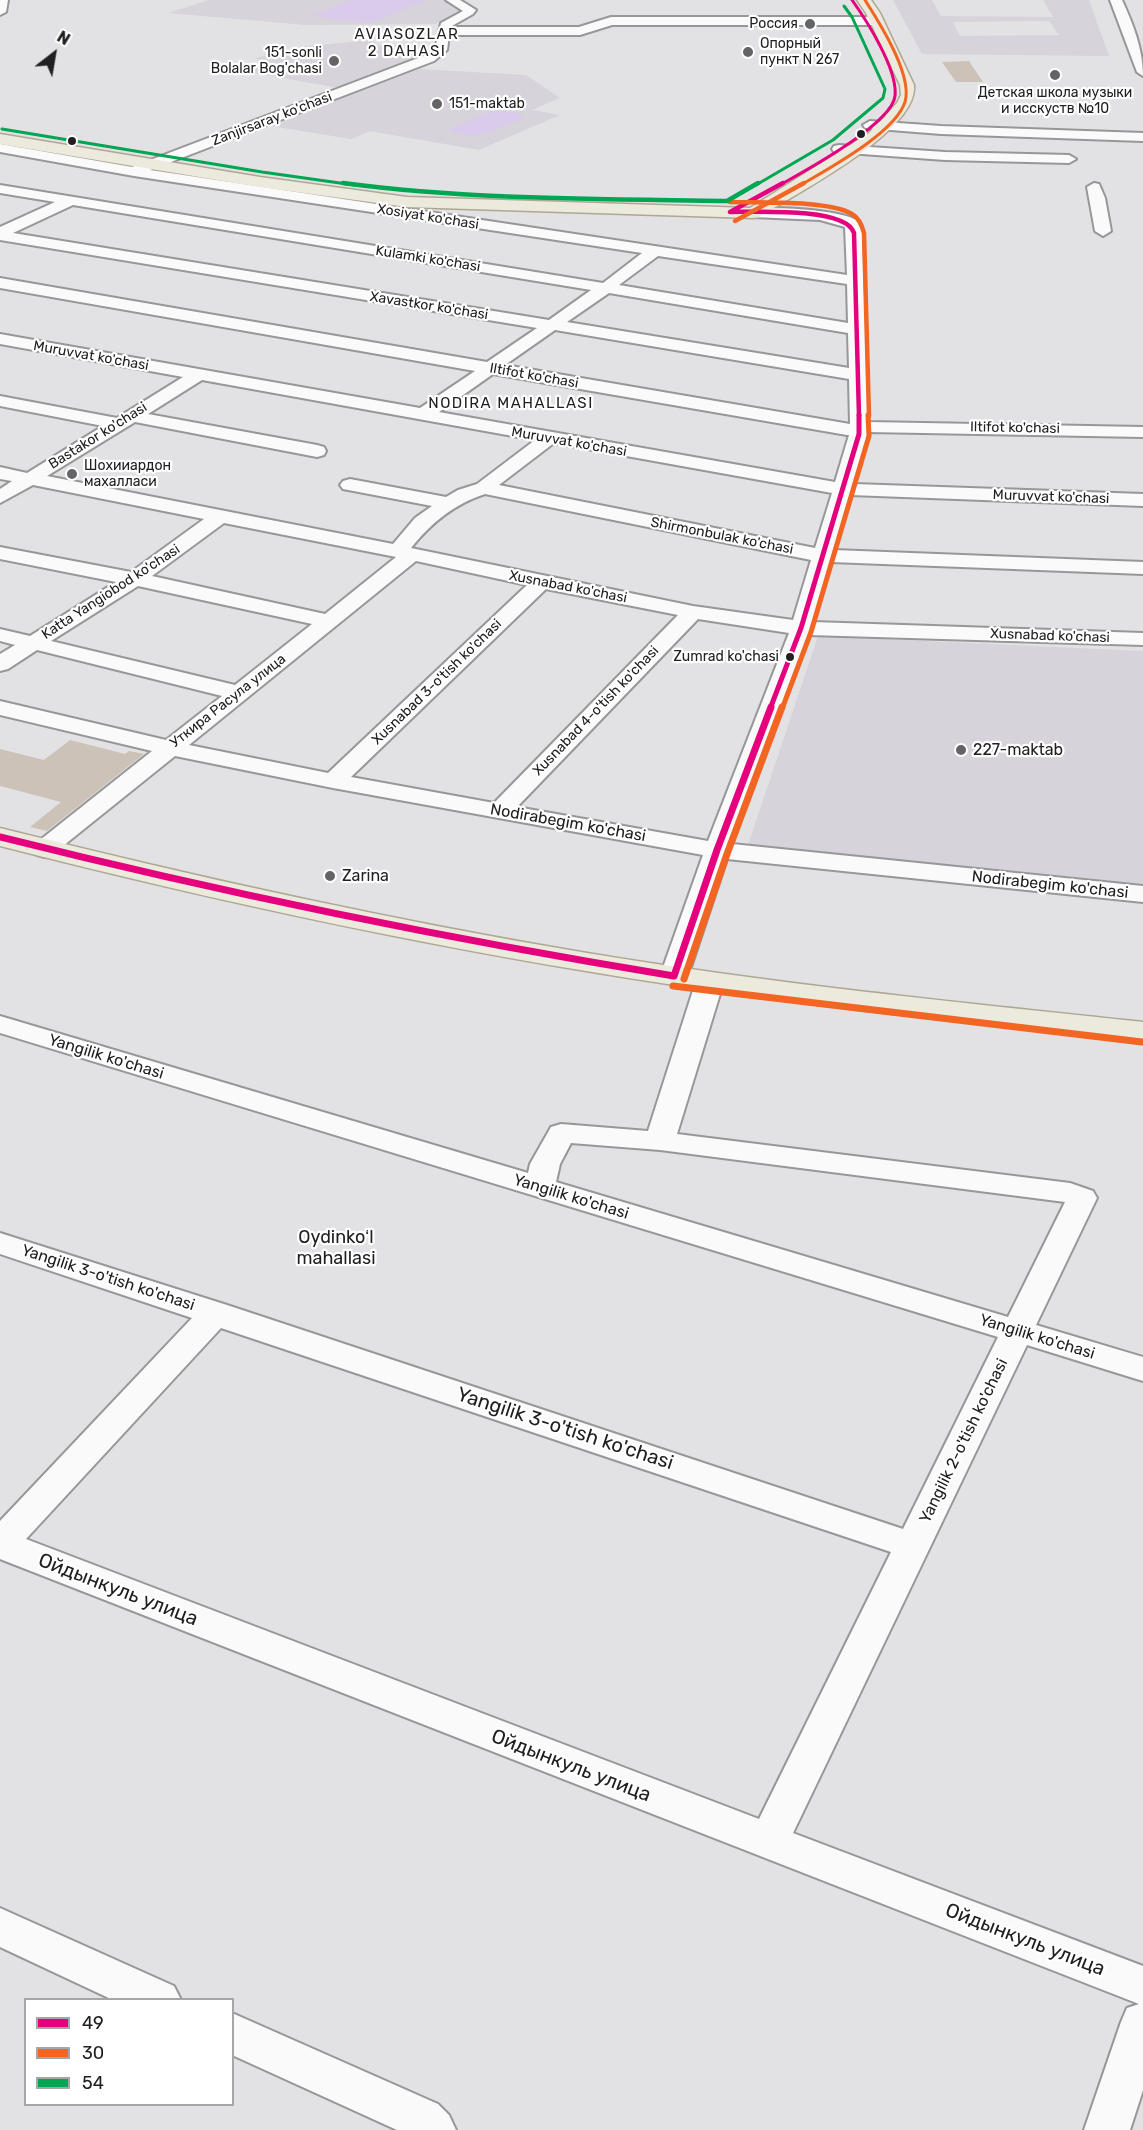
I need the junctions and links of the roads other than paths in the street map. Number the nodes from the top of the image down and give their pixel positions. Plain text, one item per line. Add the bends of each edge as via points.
1 (2, 0) edge
2 (452, 0) edge
3 (852, 0) edge
4 (864, 0) edge
5 (1116, 0) edge
6 (0, 12) edge
7 (871, 21) junction
8 (445, 31) junction
9 (1143, 72) edge
10 (877, 126) junction
11 (1143, 137) edge
12 (0, 139) edge
13 (0, 148) edge
14 (847, 150) junction
15 (1069, 159) dead end
16 (152, 164) junction
17 (134, 172) junction
18 (112, 182) dead end
19 (1094, 187) dead end
20 (0, 189) edge
21 (90, 192) dead end
22 (69, 202) junction
23 (730, 212) junction
24 (753, 213) junction
25 (1104, 231) dead end
26 (0, 234) edge
27 (654, 251) junction
28 (856, 281) junction
29 (0, 283) edge
30 (607, 287) junction
31 (550, 326) junction
32 (857, 329) junction
33 (0, 339) edge
34 (490, 368) junction
35 (859, 375) junction
36 (197, 376) junction
37 (0, 401) edge
38 (422, 416) junction
39 (124, 419) junction
40 (860, 428) junction
41 (1143, 432) edge
42 (549, 438) junction
43 (317, 451) dead end
44 (0, 473) edge
45 (29, 479) junction
46 (350, 485) dead end
47 (484, 488) junction
48 (842, 489) junction
49 (0, 497) edge
50 (1143, 500) edge
51 (448, 503) junction
52 (220, 517) junction
53 (0, 553) edge
54 (405, 553) junction
55 (824, 556) junction
56 (1143, 568) edge
57 (135, 579) junction
58 (542, 582) junction
59 (693, 612) junction
60 (328, 621) junction
61 (801, 628) junction
62 (0, 635) edge
63 (1143, 639) edge
64 (34, 643) junction
65 (0, 664) edge
66 (239, 693) junction
67 (0, 708) edge
68 (169, 748) junction
69 (333, 781) junction
70 (499, 811) junction
71 (0, 837) edge
72 (44, 849) junction
73 (717, 850) junction
74 (1143, 894) edge
75 (674, 976) junction
76 (710, 981) junction
77 (0, 1024) edge
78 (1143, 1032) edge
79 (660, 1141) junction
80 (540, 1188) junction
81 (0, 1243) edge
82 (216, 1313) junction
83 (1017, 1331) junction
84 (1143, 1369) edge
85 (0, 1544) edge
86 (914, 1546) junction
87 (768, 1842) junction
88 (0, 1927) edge
89 (1143, 1986) edge
90 (155, 1998) edge
91 (1143, 2022) edge
92 (234, 2034) edge
93 (433, 2130) edge
94 (1107, 2130) edge

1 - 6 street
2 - 8 street, Zanjirsaray ko'chasi via 470,10 445,25
3 - 7 main road
4 - 7 main road
5 - 9 street
7 - 8 street via 611,21 580,32
7 - 10 main road via 907,85 908,95 904,105
8 - 16 street, Zanjirsaray ko'chasi via 441,50 430,58
10 - 11 street
10 - 14 main road
12 - 16 main road, Xosiyat ko'chasi
13 - 17 street, Xosiyat ko'chasi
14 - 15 street
14 - 23 main road
14 - 24 main road
16 - 17 street, Zanjirsaray ko'chasi
16 - 23 main road, Xosiyat ko'chasi via 423,203
17 - 18 street, Zanjirsaray ko'chasi
17 - 27 street, Xosiyat ko'chasi
19 - 25 street
20 - 22 street, Kulamki ko'chasi
21 - 22 street
22 - 26 street
22 - 30 street, Kulamki ko'chasi
23 - 24 main road
24 - 28 street via 820,216 849,223 855,233
26 - 31 street, Xavastkor ko'chasi
27 - 28 street, Xosiyat ko'chasi
27 - 30 street
28 - 32 street
29 - 34 street, Iltifot ko'chasi
30 - 31 street
30 - 32 street, Kulamki ko'chasi
31 - 34 street
31 - 35 street, Xavastkor ko'chasi
32 - 35 street
33 - 36 street, Muruvvat ko'chasi
34 - 38 street
34 - 40 street, Iltifot ko'chasi via 847,430
35 - 40 street
36 - 38 street, Muruvvat ko'chasi
36 - 39 street, Bastakor ko'chasi
37 - 39 street
38 - 42 street, Muruvvat ko'chasi
39 - 43 street
39 - 45 street, Bastakor ko'chasi
40 - 41 street, Iltifot ko'chasi
40 - 48 street
42 - 47 street, Уткира Расула улица
42 - 48 street, Muruvvat ko'chasi
44 - 45 street, Xusnabad ko'chasi
45 - 49 street, Bastakor ko'chasi
45 - 52 street, Xusnabad ko'chasi
46 - 51 street
47 - 51 street, Уткира Расула улица
47 - 55 street, Shirmonbulak ko'chasi
48 - 50 street, Muruvvat ko'chasi
48 - 55 street
51 - 54 street, Уткира Расула улица via 422,522
52 - 54 street, Xusnabad ko'chasi
52 - 57 street, Katta Yangiobod ko'chasi
53 - 57 street
54 - 58 street, Xusnabad ko'chasi
54 - 60 street, Уткира Расула улица
55 - 56 street, Shirmonbulak ko'chasi
55 - 61 street
57 - 60 street
57 - 64 street, Katta Yangiobod ko'chasi
58 - 59 street, Xusnabad ko'chasi
58 - 69 street, Xusnabad 3-o'tish ko'chasi
59 - 61 street, Xusnabad ko'chasi
59 - 70 street, Xusnabad 4-o'tish ko'chasi
60 - 66 street, Уткира Расула улица
61 - 63 street, Xusnabad ko'chasi
61 - 73 street
62 - 64 street
64 - 65 street, Katta Yangiobod ko'chasi
64 - 66 street
66 - 68 street, Уткира Расула улица
67 - 68 street, Nodirabegim ko'chasi
68 - 69 street, Nodirabegim ko'chasi
68 - 72 street, Уткира Расула улица
69 - 70 street, Nodirabegim ko'chasi
70 - 73 street, Nodirabegim ko'chasi
71 - 72 main road
72 - 75 main road via 350,919
73 - 74 street, Nodirabegim ko'chasi
73 - 75 street
75 - 76 main road
76 - 78 main road
76 - 79 street
77 - 80 street, Yangilik ko'chasi
79 - 80 street, Yangilik 2-o'tish ko'chasi via 561,1133 545,1164
79 - 83 street, Yangilik 2-o'tish ko'chasi via 1079,1195 1082,1198
80 - 83 street, Yangilik ko'chasi
81 - 82 street, Yangilik 3-o'tish ko'chasi
82 - 85 street, Yangilik 3-o'tish ko'chasi
82 - 86 street, Yangilik 3-o'tish ko'chasi
83 - 84 street, Yangilik ko'chasi
83 - 86 street, Yangilik 2-o'tish ko'chasi
85 - 87 street, Ойдынкуль улица
86 - 87 street, Yangilik 2-o'tish ko'chasi
87 - 89 street, Ойдынкуль улица
88 - 90 street
91 - 94 street
92 - 93 street via 422,2119

